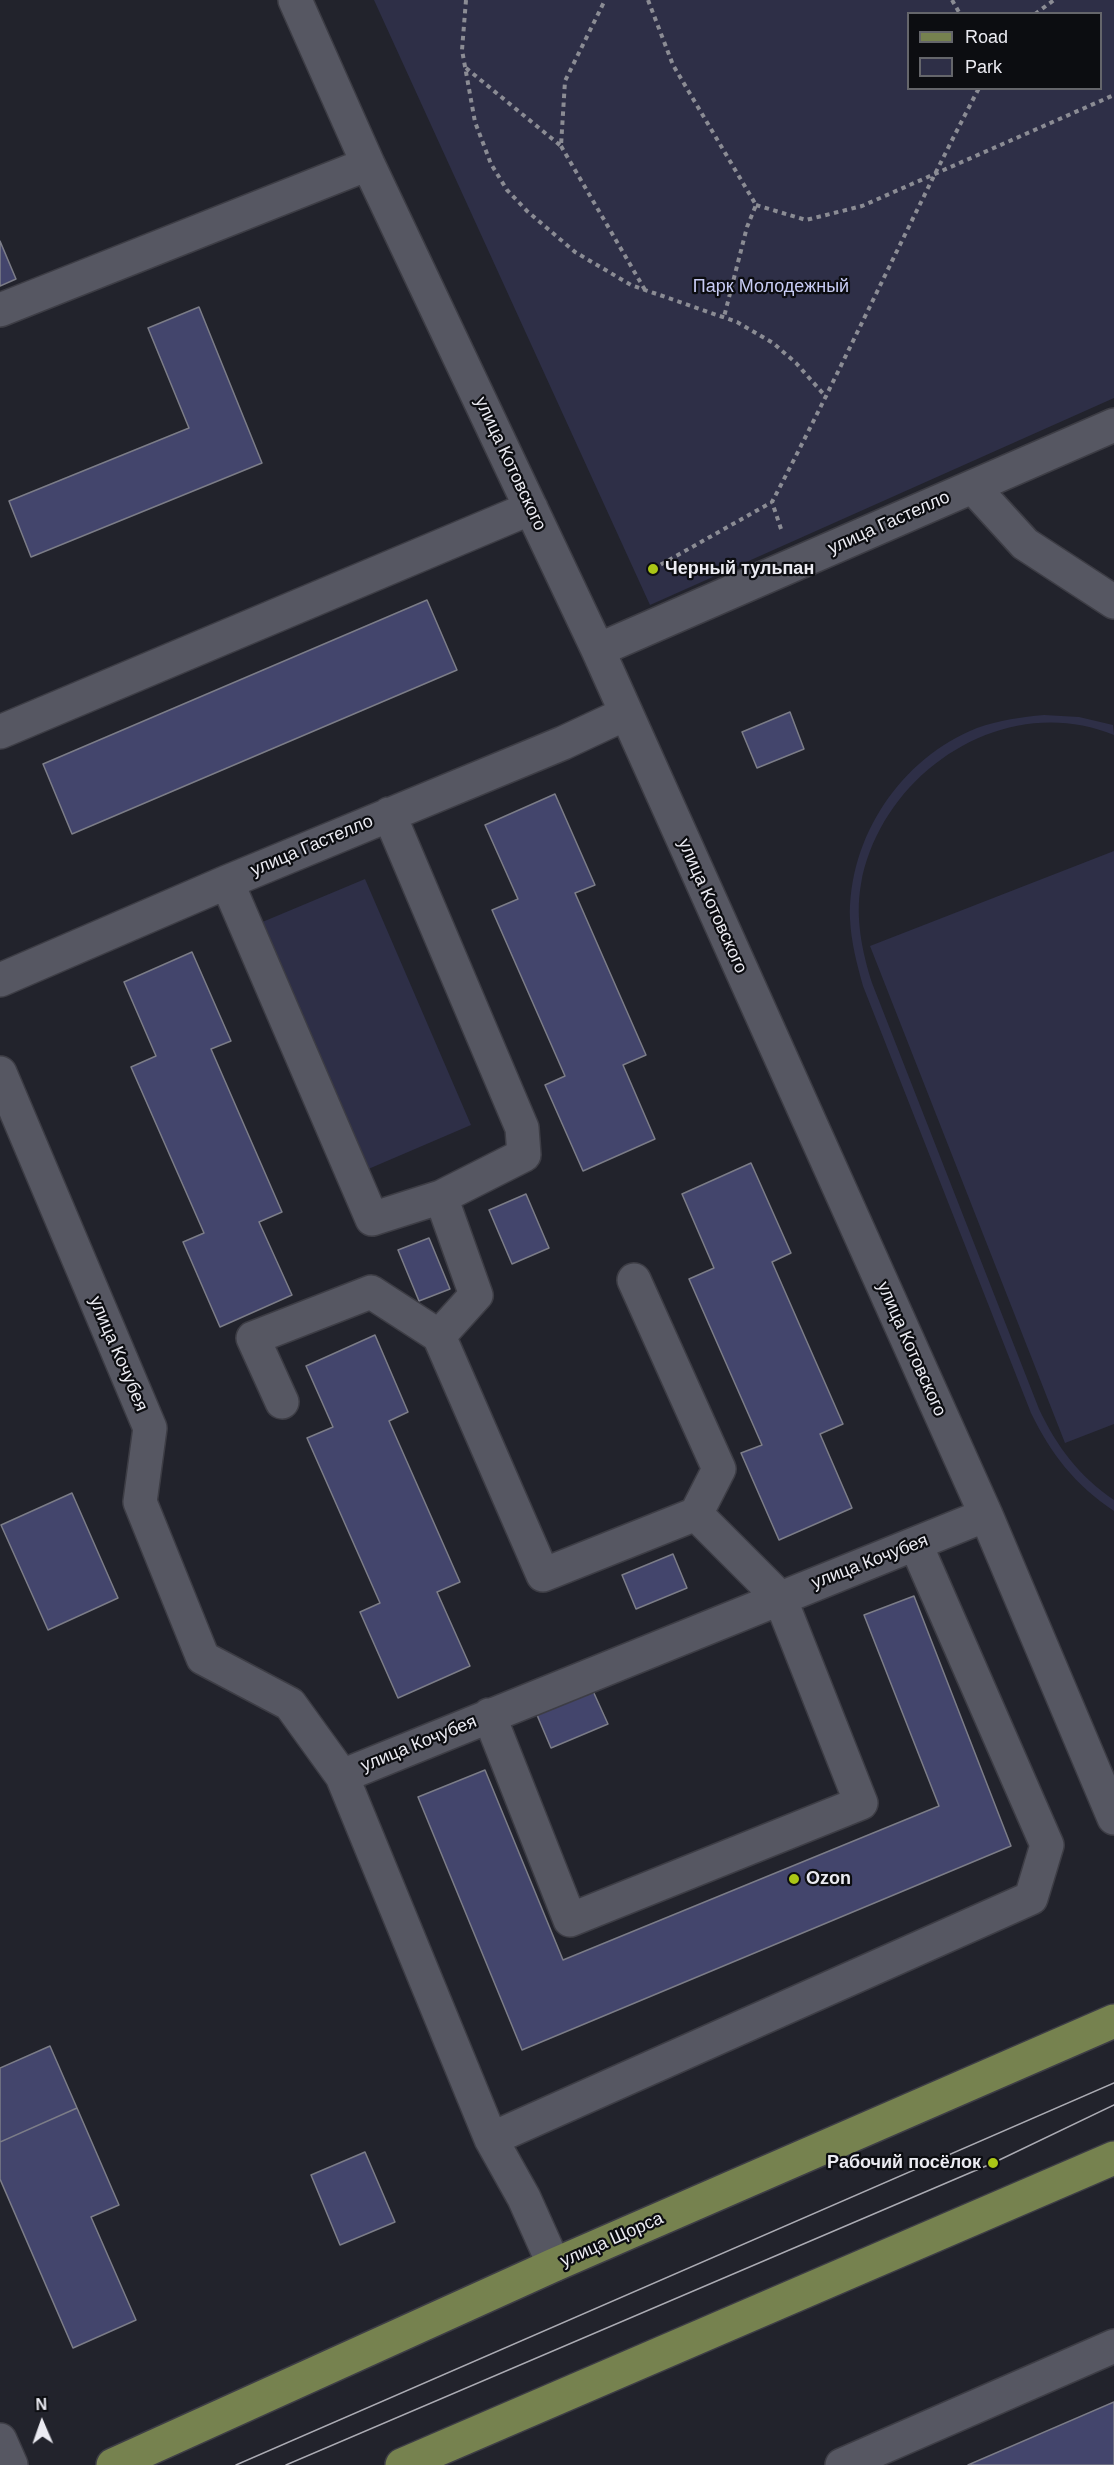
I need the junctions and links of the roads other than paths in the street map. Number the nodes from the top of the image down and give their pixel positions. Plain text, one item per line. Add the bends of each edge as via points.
1 (295, 0) edge
2 (368, 164) junction
3 (0, 310) edge
4 (1114, 425) edge
5 (973, 487) junction
6 (531, 508) junction
7 (1114, 602) edge
8 (598, 650) junction
9 (625, 714) junction
10 (0, 732) edge
11 (389, 814) junction
12 (227, 882) junction
13 (0, 980) edge
14 (0, 1072) edge
15 (441, 1197) junction
16 (634, 1280) dead end
17 (440, 1336) junction
18 (282, 1402) dead end
19 (696, 1514) junction
20 (986, 1515) junction
21 (916, 1545) junction
22 (780, 1598) junction
23 (489, 1715) junction
24 (342, 1776) junction
25 (1114, 1818) edge
26 (1114, 2021) edge
27 (491, 2139) junction
28 (1114, 2158) edge
29 (554, 2265) junction
30 (1114, 2346) edge
31 (0, 2440) edge
32 (11, 2465) edge
33 (113, 2465) edge
34 (402, 2465) edge
35 (842, 2465) edge

1 - 2 street, улица Котовского
2 - 3 street
2 - 6 street, улица Котовского
4 - 5 street, улица Гастелло
5 - 7 street via 1025,544
5 - 8 street, улица Гастелло
6 - 8 street, улица Котовского
6 - 10 street
8 - 9 street, улица Котовского
9 - 11 street, улица Гастелло
9 - 20 street, улица Котовского
11 - 12 street, улица Гастелло
11 - 15 street via 522,1128 524,1155
12 - 13 street, улица Гастелло
12 - 15 street via 372,1219
14 - 24 street, улица Кочубея via 150,1428 140,1502 203,1658 290,1704
15 - 17 street via 476,1295
16 - 19 street via 719,1469
17 - 18 street via 370,1293 254,1338
17 - 19 street via 543,1575
19 - 22 street
20 - 21 street, улица Кочубея
20 - 25 street, улица Котовского
21 - 22 street, улица Кочубея
21 - 27 street via 1047,1845 1031,1898
22 - 23 street, улица Кочубея
22 - 23 street via 861,1803 570,1920
23 - 24 street, улица Кочубея
24 - 27 street
26 - 29 main road, улица Щорса
27 - 29 street via 524,2198
28 - 34 main road
29 - 33 main road, улица Щорса
30 - 35 street
31 - 32 street

